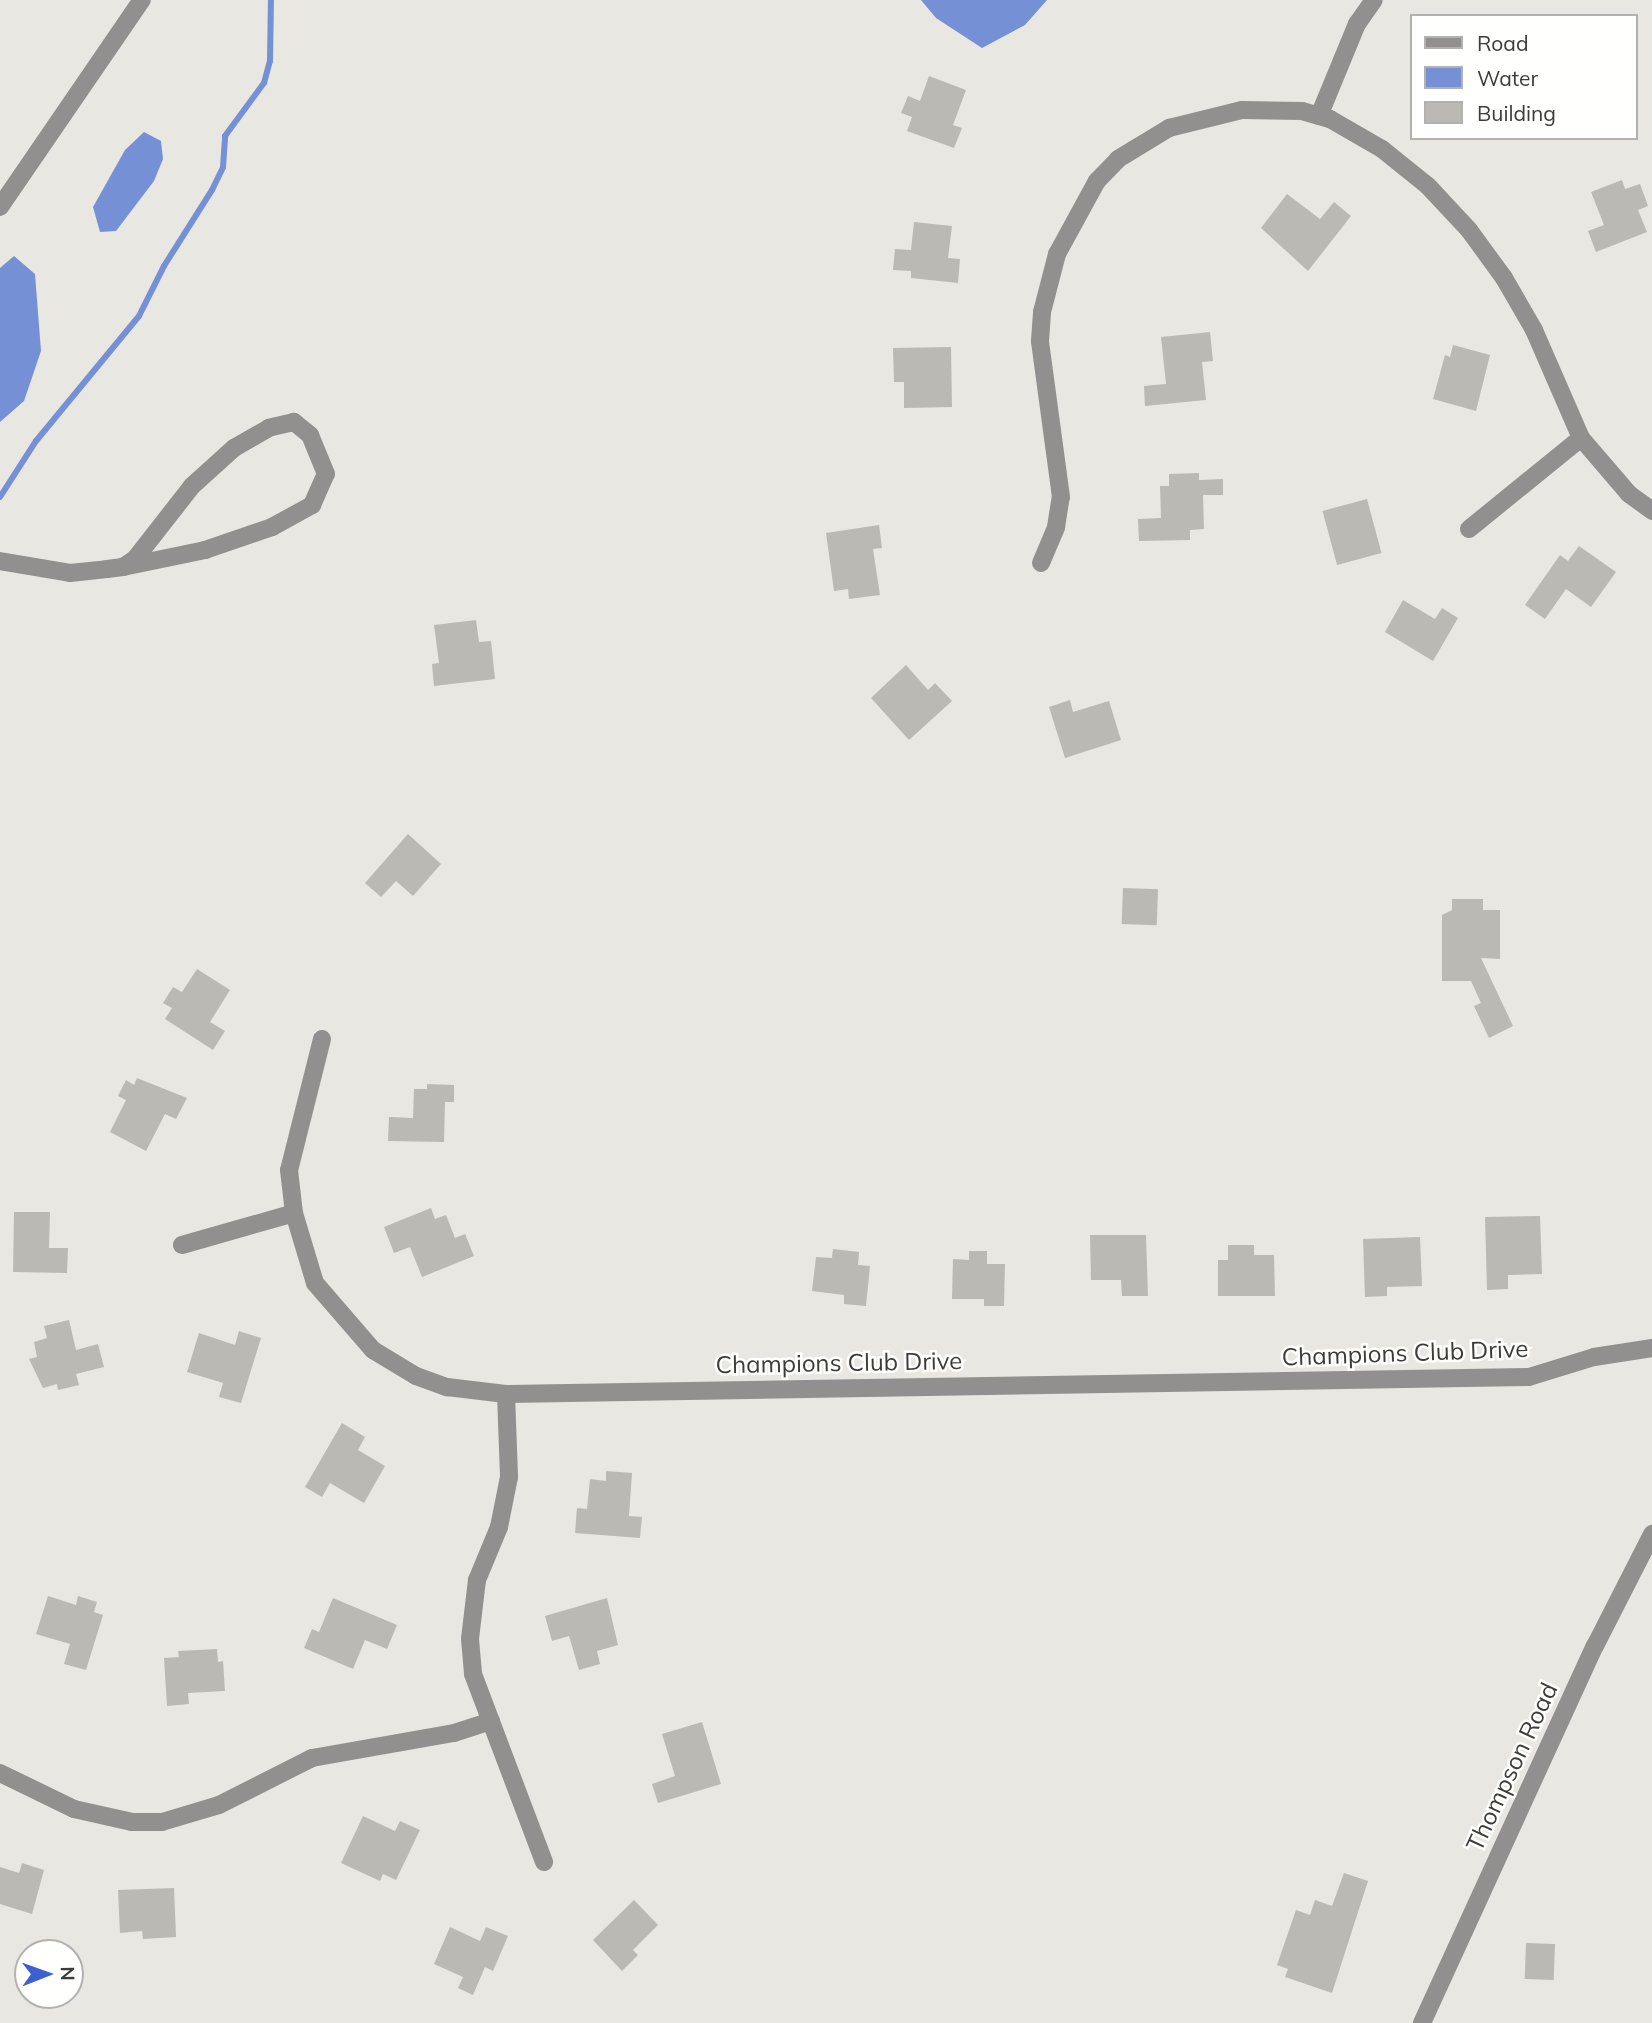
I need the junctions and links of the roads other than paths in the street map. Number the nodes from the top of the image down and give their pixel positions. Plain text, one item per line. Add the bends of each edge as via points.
1 (142, 0) edge
2 (1374, 0) edge
3 (1318, 116) junction
4 (0, 207) edge
5 (1581, 439) junction
6 (1652, 511) edge
7 (1469, 529) dead end
8 (0, 561) edge
9 (1041, 563) dead end
10 (123, 567) junction
11 (322, 1039) dead end
12 (294, 1213) junction
13 (182, 1245) dead end
14 (1652, 1348) edge
15 (506, 1394) junction
16 (1652, 1534) edge
17 (492, 1721) junction
18 (0, 1773) edge
19 (544, 1862) dead end
20 (1422, 2023) edge

1 - 4 street via 74,106
2 - 3 street via 1357,24
3 - 5 street via 1356,133 1405,167 1469,230 1520,303
3 - 9 street via 1272,109 1213,115 1142,142 1097,181 1057,254 1042,312 1041,354 1061,497 1056,527
5 - 6 street via 1629,494
5 - 7 street
8 - 10 street via 70,573
10 - 10 street via 205,550 272,527 312,505 326,474 310,435 294,422 269,428 234,448 192,486 135,559
11 - 12 street, Champions Club Drive via 291,1152
12 - 13 street
12 - 15 street, Champions Club Drive via 315,1283 373,1350 416,1376 447,1387
14 - 15 street, Champions Club Drive via 1594,1357 1529,1377
15 - 17 street via 509,1477 499,1527 477,1580 470,1639 473,1674
16 - 20 street, Thompson Road via 1595,1646
17 - 18 street via 454,1733 312,1758 219,1805 162,1822 132,1822 74,1809
17 - 19 street

